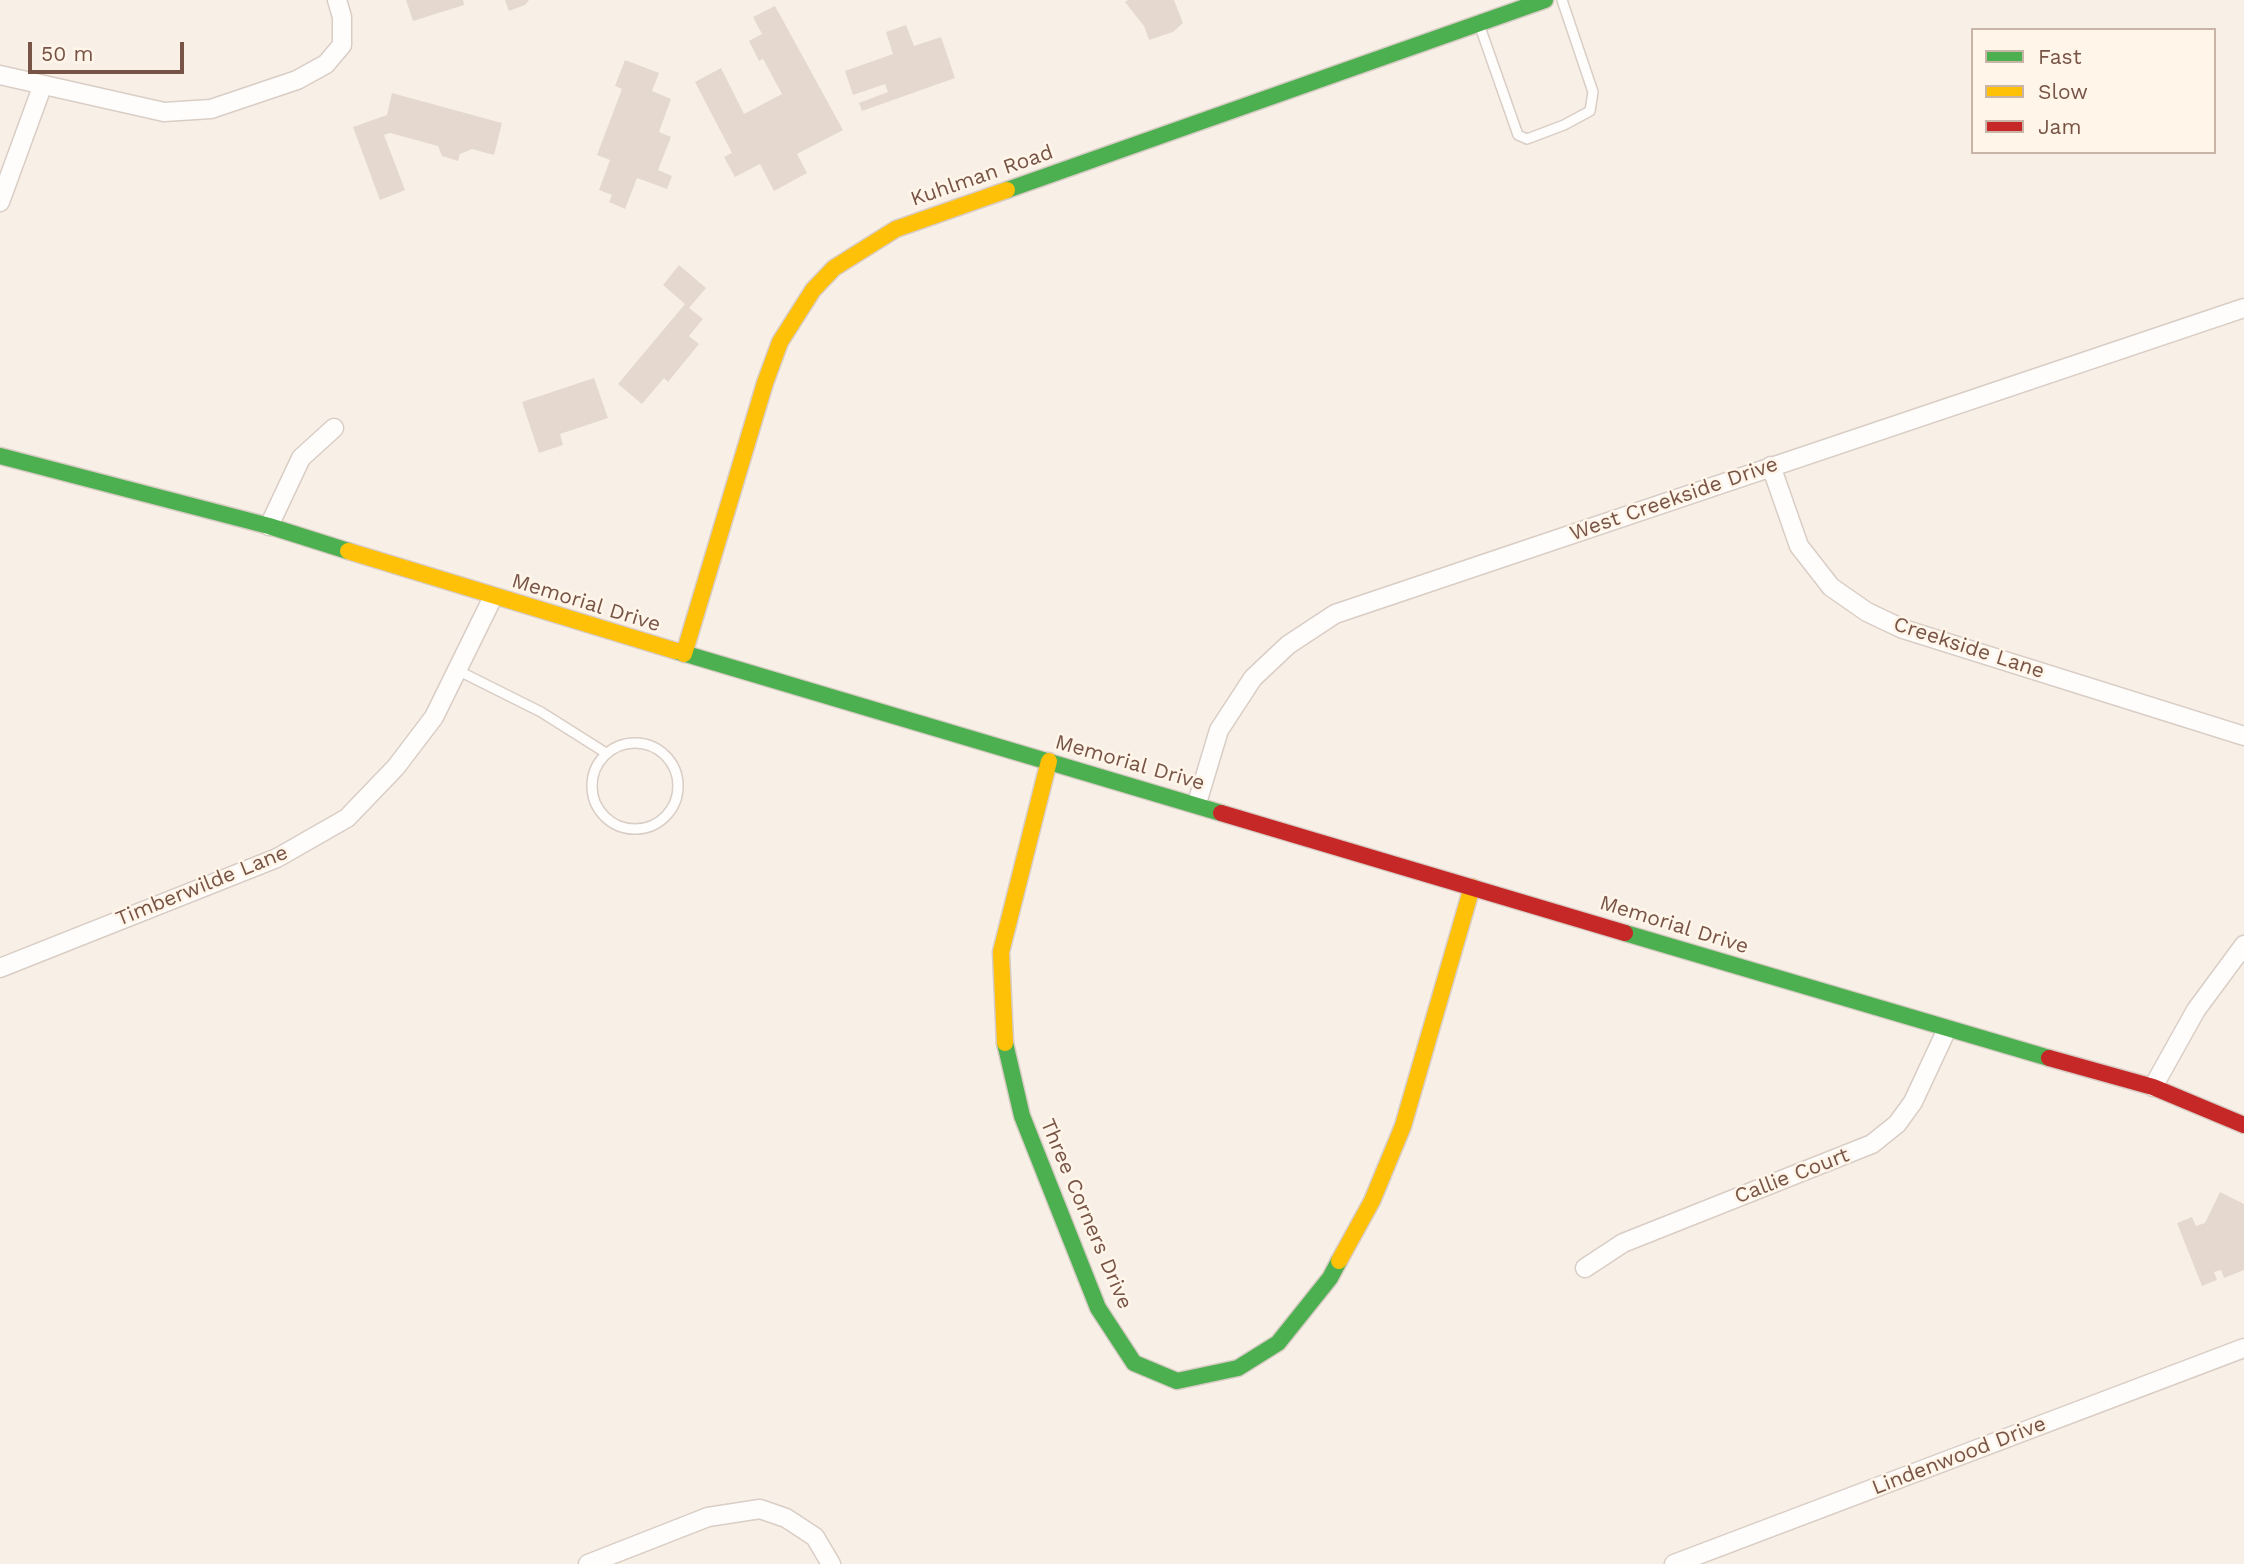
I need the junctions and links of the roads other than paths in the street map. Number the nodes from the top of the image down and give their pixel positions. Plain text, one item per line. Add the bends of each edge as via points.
1 (337, 0) edge
2 (1545, 0) edge
3 (1562, 0) edge
4 (1479, 23) junction
5 (0, 75) edge
6 (42, 87) junction
7 (0, 202) edge
8 (2244, 308) edge
9 (334, 428) dead end
10 (0, 456) edge
11 (1771, 466) junction
12 (269, 526) junction
13 (493, 597) junction
14 (684, 654) junction
15 (457, 670) junction
16 (2244, 736) edge
17 (607, 753) junction
18 (1049, 761) junction
19 (1197, 803) junction
20 (1472, 887) junction
21 (2244, 945) edge
22 (0, 968) edge
23 (1947, 1029) junction
24 (2153, 1087) junction
25 (2244, 1125) edge
26 (1586, 1268) dead end
27 (2244, 1348) edge
28 (588, 1564) edge
29 (831, 1564) edge
30 (1674, 1564) edge

1 - 6 street via 342,45 326,64 297,80 211,109 164,111
2 - 4 street, Kuhlman Road
3 - 4 lane via 1593,92 1590,111 1527,139 1518,135
4 - 14 street, Kuhlman Road via 905,226 834,268 813,289 780,342
5 - 6 street
6 - 7 street
8 - 11 street, West Creekside Drive
9 - 12 street via 301,458
10 - 12 street, Memorial Drive
11 - 16 street, Creekside Lane via 1799,546 1831,587 1867,612 1903,629
11 - 19 street, West Creekside Drive via 1335,614 1288,645 1253,678 1219,730
12 - 13 street, Memorial Drive
13 - 14 street, Memorial Drive
13 - 15 street, Timberwilde Lane
14 - 18 street, Memorial Drive
15 - 17 lane via 541,712
15 - 22 street, Timberwilde Lane via 434,717 396,767 346,818 277,858
17 - 17 lane via 597,765 592,791 604,816 614,825 641,830 666,817 679,790 672,762 655,748 634,742
18 - 19 street, Memorial Drive
18 - 20 street, Three Corners Drive via 1001,952 1004,1047 1022,1116 1098,1308 1135,1363 1177,1381 1238,1368 1278,1343 1330,1278 1372,1201 1403,1126
19 - 20 street, Memorial Drive
20 - 23 street, Memorial Drive
21 - 24 street via 2196,1010
23 - 24 street, Memorial Drive
23 - 26 street, Callie Court via 1913,1102 1897,1124 1872,1144 1623,1242
24 - 25 street, Memorial Drive
27 - 30 street, Lindenwood Drive
28 - 29 street via 708,1517 760,1509 786,1518 816,1537

